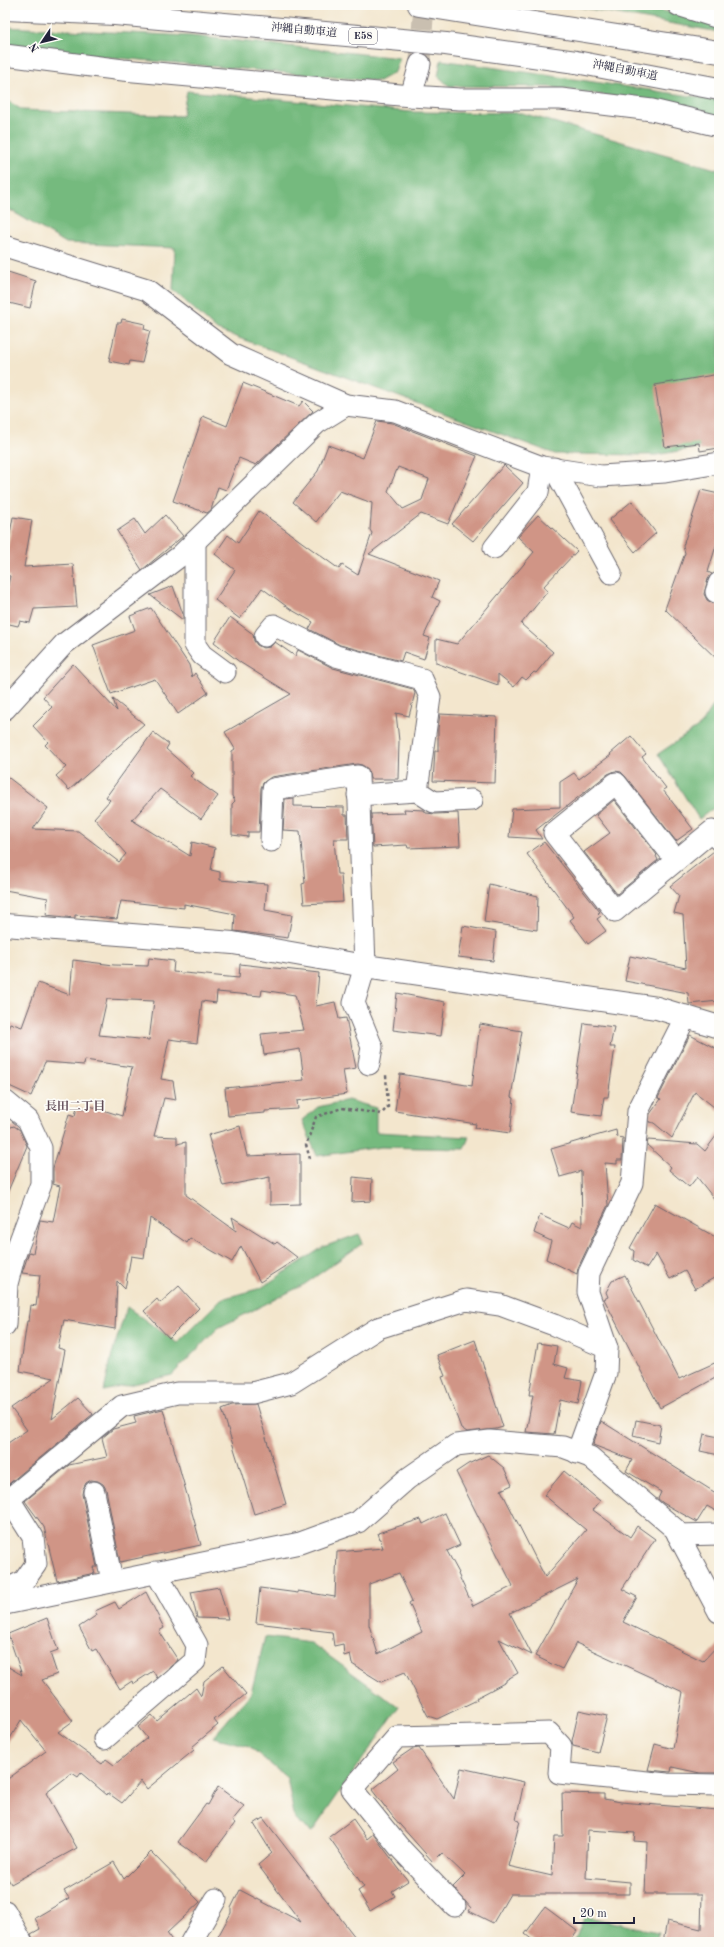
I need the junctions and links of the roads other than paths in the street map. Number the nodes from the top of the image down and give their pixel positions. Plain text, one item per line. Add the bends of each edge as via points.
1 (419, 5) edge
2 (678, 5) edge
3 (5, 9) edge
4 (719, 18) edge
5 (719, 52) edge
6 (5, 55) edge
7 (420, 64) tunnel mouth
8 (719, 89) edge
9 (412, 96) junction
10 (719, 126) edge
11 (5, 246) edge
12 (346, 406) junction
13 (719, 463) edge
14 (548, 468) junction
15 (195, 542) junction
16 (494, 548) dead end
17 (611, 573) dead end
18 (265, 636) dead end
19 (225, 672) dead end
20 (5, 709) edge
21 (417, 791) junction
22 (358, 794) junction
23 (472, 800) dead end
24 (719, 840) edge
25 (271, 841) dead end
26 (676, 860) junction
27 (5, 925) edge
28 (364, 966) junction
29 (686, 1016) junction
30 (719, 1027) edge
31 (369, 1064) dead end
32 (5, 1101) edge
33 (5, 1325) edge
34 (607, 1348) junction
35 (577, 1453) junction
36 (94, 1492) dead end
37 (719, 1534) edge
38 (678, 1535) junction
39 (156, 1572) junction
40 (112, 1581) junction
41 (5, 1590) edge
42 (5, 1604) edge
43 (719, 1612) edge
44 (104, 1739) dead end
45 (719, 1785) edge
46 (216, 1899) dead end
47 (455, 1906) dead end
48 (5, 1911) edge
49 (22, 1942) edge
50 (191, 1942) edge

1 - 5 main road
2 - 4 street
3 - 8 main road, 沖縄自動車道 / E58 via 115,14 446,44 576,62
6 - 9 street via 147,72
7 - 9 street
9 - 10 street via 561,100 652,110
11 - 12 street via 147,290 231,354
12 - 14 street via 395,411
12 - 15 street via 317,423
13 - 14 street via 665,472 601,476
14 - 16 street via 538,492
14 - 17 street
15 - 19 street via 195,645 202,655
15 - 20 street via 64,644
18 - 21 street via 274,625 336,656 422,679 430,697
21 - 22 street
21 - 23 street via 434,802
22 - 25 street via 358,776 274,789
22 - 28 street
24 - 26 street via 712,831
26 - 26 street via 615,911 554,833 616,783
27 - 28 main road via 233,943
28 - 29 main road via 657,1008
28 - 31 street via 354,1003 372,1047
29 - 30 main road
29 - 34 street via 638,1111 632,1183 589,1273 588,1292
32 - 33 street via 28,1120 41,1148 41,1184 14,1257 7,1284
34 - 35 street via 606,1373
34 - 41 street via 500,1305 466,1300 378,1328 291,1383 252,1393 178,1393 122,1406 9,1499 33,1537 36,1564 24,1581
35 - 38 street via 590,1457
35 - 39 street via 562,1447 490,1441 456,1445 407,1479 358,1522 300,1543
36 - 40 street
37 - 38 street
38 - 43 street
39 - 40 street
39 - 44 street via 197,1646 195,1661
40 - 42 street
45 - 47 street via 667,1784 560,1773 561,1746 548,1733 397,1737 352,1789 399,1847
46 - 50 street
48 - 49 street

